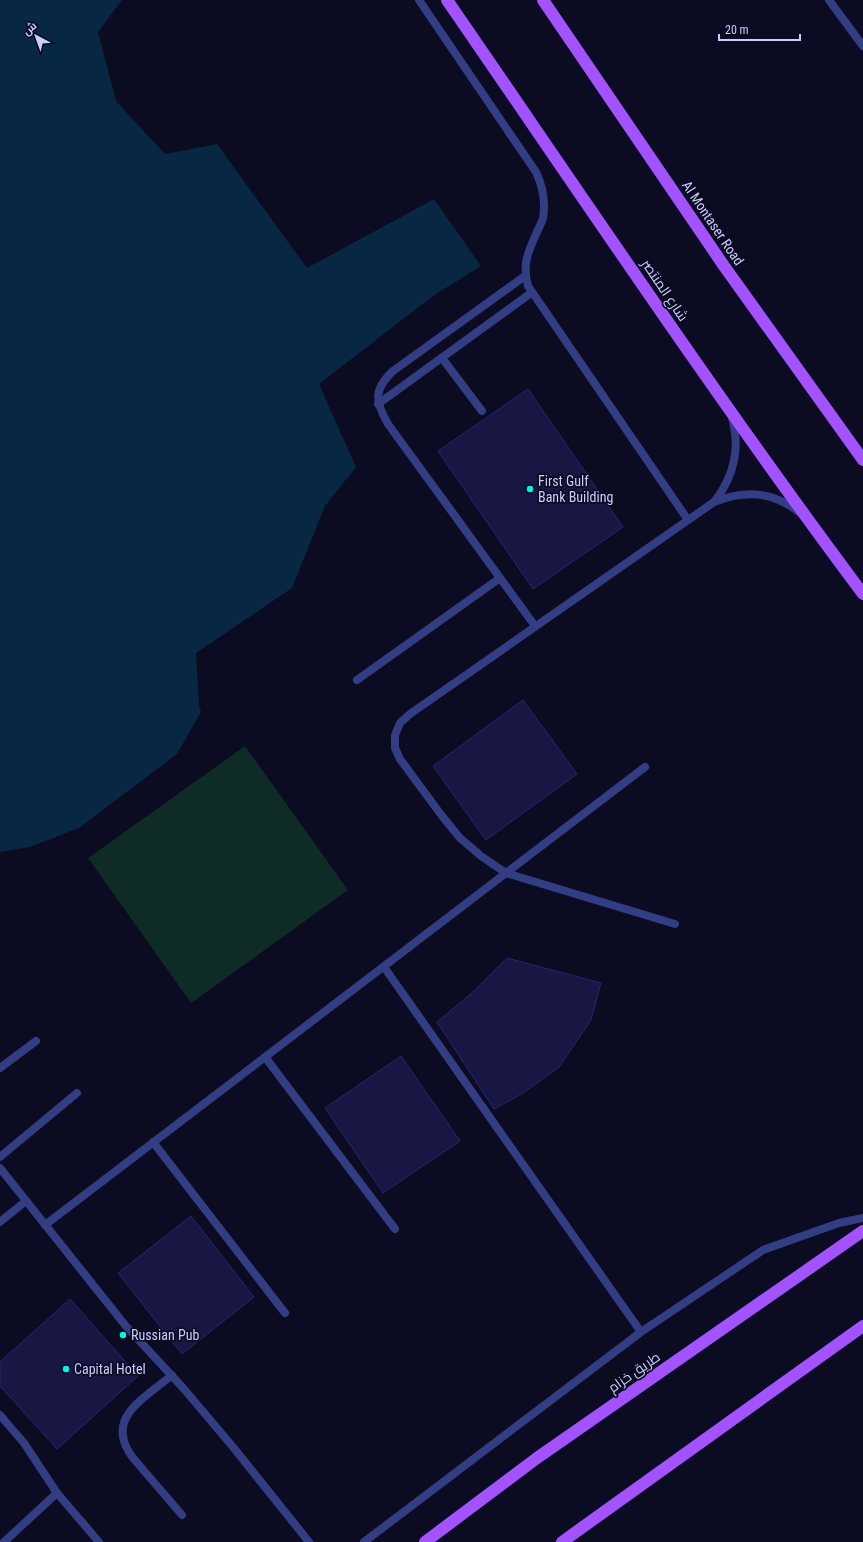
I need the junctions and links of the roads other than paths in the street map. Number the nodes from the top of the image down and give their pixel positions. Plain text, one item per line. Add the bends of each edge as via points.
1 (419, 0) edge
2 (447, 0) edge
3 (543, 0) edge
4 (829, 0) edge
5 (863, 46) edge
6 (525, 276) junction
7 (531, 293) junction
8 (442, 358) junction
9 (378, 404) junction
10 (482, 411) dead end
11 (730, 412) junction
12 (863, 460) edge
13 (714, 502) junction
14 (805, 516) junction
15 (688, 520) junction
16 (500, 578) junction
17 (863, 594) edge
18 (535, 626) junction
19 (357, 680) dead end
20 (645, 767) dead end
21 (506, 873) junction
22 (675, 924) dead end
23 (384, 967) junction
24 (36, 1041) dead end
25 (265, 1057) junction
26 (0, 1068) edge
27 (77, 1093) dead end
28 (153, 1142) junction
29 (0, 1157) edge
30 (0, 1168) edge
31 (26, 1200) junction
32 (863, 1218) edge
33 (0, 1222) edge
34 (45, 1225) junction
35 (395, 1229) dead end
36 (863, 1232) edge
37 (285, 1313) dead end
38 (863, 1326) edge
39 (641, 1332) junction
40 (172, 1376) junction
41 (0, 1415) edge
42 (58, 1493) junction
43 (182, 1515) dead end
44 (4, 1542) edge
45 (99, 1542) edge
46 (309, 1542) edge
47 (364, 1542) edge
48 (425, 1542) edge
49 (562, 1542) edge

1 - 6 street via 536,172 543,187 545,203 542,219 527,254
2 - 11 main road, شارع المنتصر
3 - 12 main road, Al Montaser Road via 724,266
4 - 5 street
6 - 7 street
6 - 9 street via 393,371 384,380 378,392
7 - 8 street
7 - 15 street
8 - 9 street
8 - 10 street
9 - 16 street via 388,424
11 - 13 street via 736,435 735,459 724,489
11 - 14 main road, شارع المنتصر
13 - 14 street via 730,496 762,495 778,499
13 - 15 street
14 - 17 main road, شارع المنتصر
15 - 18 street
16 - 18 street
16 - 19 street
18 - 21 street via 410,714 400,723 394,735 395,748 400,759 442,816 470,847
20 - 21 street
21 - 22 street
21 - 23 street
23 - 25 street
23 - 39 street
24 - 26 street
25 - 28 street
25 - 35 street
27 - 29 street
28 - 34 street
28 - 37 street
30 - 31 street
31 - 33 street
31 - 34 street
32 - 39 street via 839,1223 763,1250
34 - 40 street via 125,1324
36 - 48 main road, طريق خزام via 537,1458
38 - 49 main road
39 - 47 street
40 - 43 street via 126,1416 122,1438 133,1458
40 - 46 street
41 - 42 street via 24,1443
42 - 44 street
42 - 45 street

